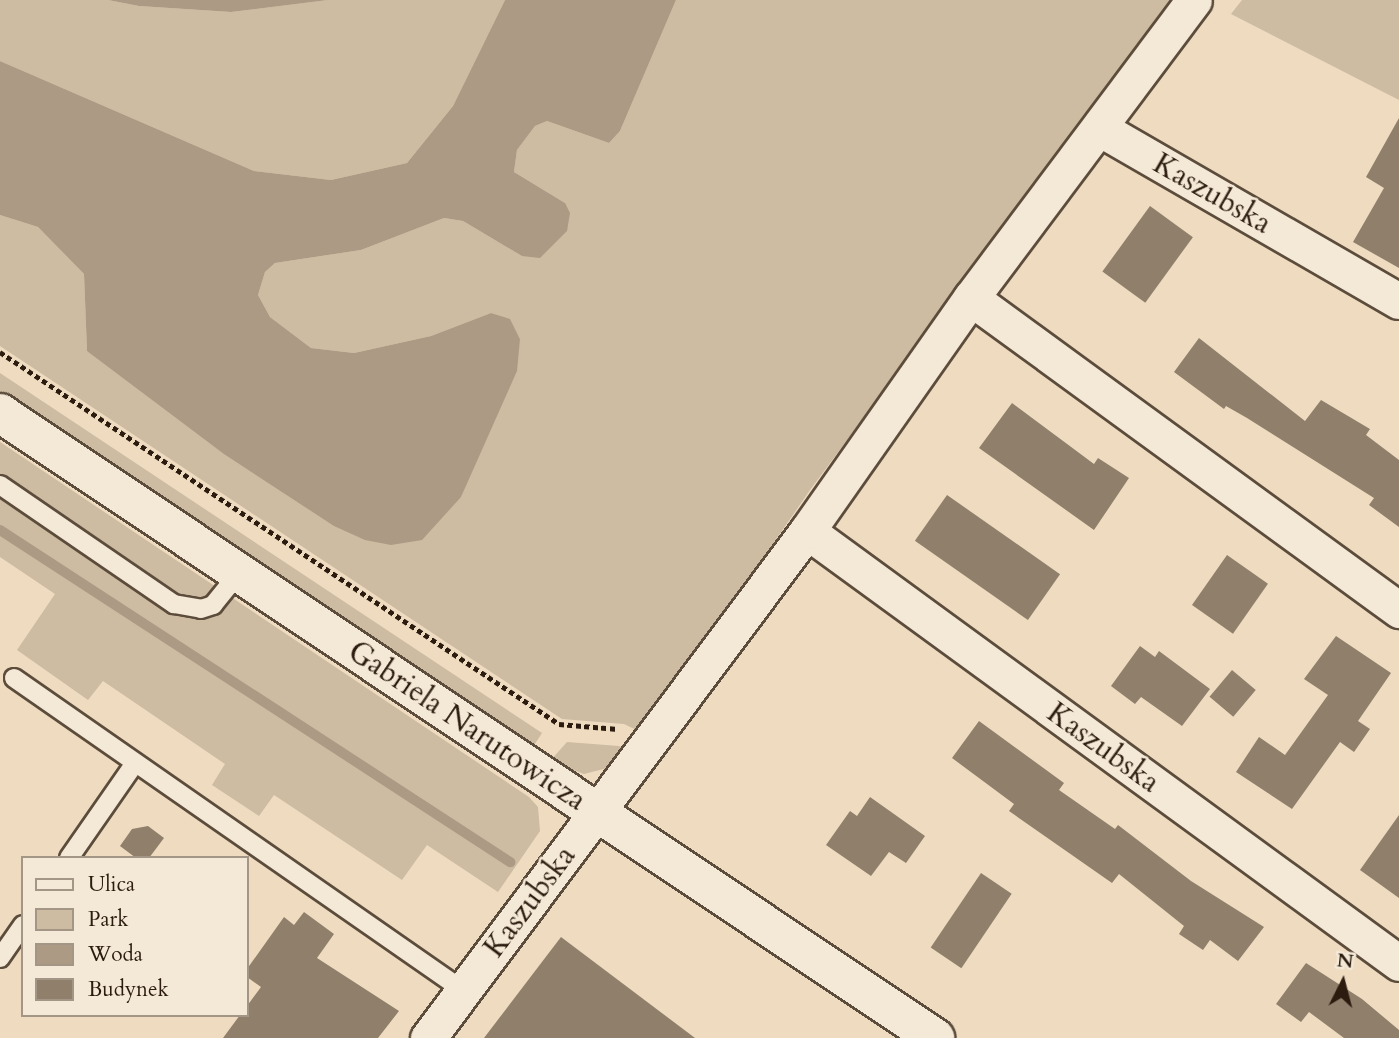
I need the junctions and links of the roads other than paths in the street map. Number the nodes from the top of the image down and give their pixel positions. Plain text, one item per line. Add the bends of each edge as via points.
1 (1194, 0) edge
2 (1099, 128) junction
3 (971, 298) junction
4 (1399, 301) edge
5 (0, 413) edge
6 (0, 485) edge
7 (807, 531) junction
8 (239, 573) junction
9 (1399, 610) edge
10 (14, 678) dead end
11 (135, 763) junction
12 (597, 812) junction
13 (70, 856) edge
14 (21, 928) edge
15 (0, 958) edge
16 (1399, 963) edge
17 (464, 991) junction
18 (428, 1038) edge
19 (935, 1038) edge

1 - 2 street, Kaszubska
2 - 3 street, Kaszubska
2 - 4 street, Kaszubska
3 - 7 street, Kaszubska
3 - 9 street
5 - 8 main road, Gabriela Narutowicza
6 - 8 lane via 174,604 201,609 213,604
7 - 12 street, Kaszubska
7 - 16 street, Kaszubska
8 - 12 main road, Gabriela Narutowicza
10 - 11 lane
11 - 13 lane
11 - 17 lane
12 - 17 street, Kaszubska
12 - 19 main road, Gabriela Narutowicza
14 - 15 lane
17 - 18 street, Kaszubska

